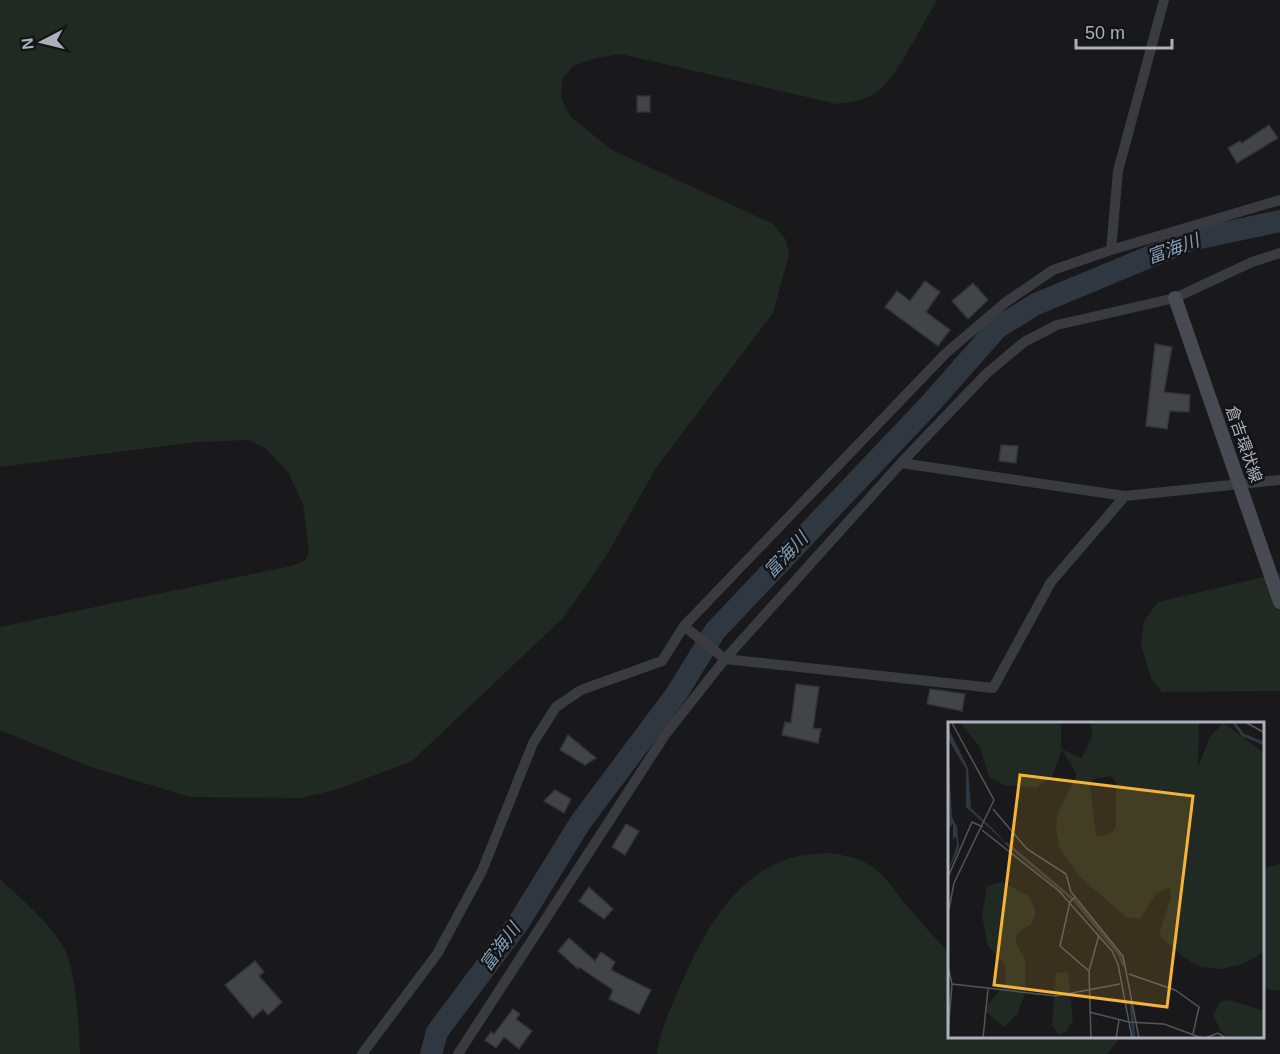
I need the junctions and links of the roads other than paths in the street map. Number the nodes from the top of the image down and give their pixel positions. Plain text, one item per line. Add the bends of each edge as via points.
1 (1164, 0) edge
2 (1280, 200) edge
3 (1111, 250) junction
4 (1280, 253) edge
5 (1175, 298) junction
6 (901, 463) junction
7 (1280, 480) edge
8 (1240, 485) junction
9 (1125, 496) junction
10 (1280, 602) edge
11 (686, 628) junction
12 (723, 657) junction
13 (362, 1054) edge
14 (458, 1054) edge

1 - 3 street via 1118,171
2 - 3 street
3 - 11 street via 1053,270 1006,302 946,353
4 - 5 street
5 - 6 street via 1058,325 1024,342 986,374
5 - 8 main road, 倉吉環状線
6 - 9 street
6 - 12 street
7 - 8 street
8 - 9 street
8 - 10 main road, 倉吉環状線
9 - 12 street via 1051,582 993,688
11 - 12 street
11 - 13 street via 662,661 581,690 556,707 533,742 482,871 436,954
12 - 14 street via 664,735

